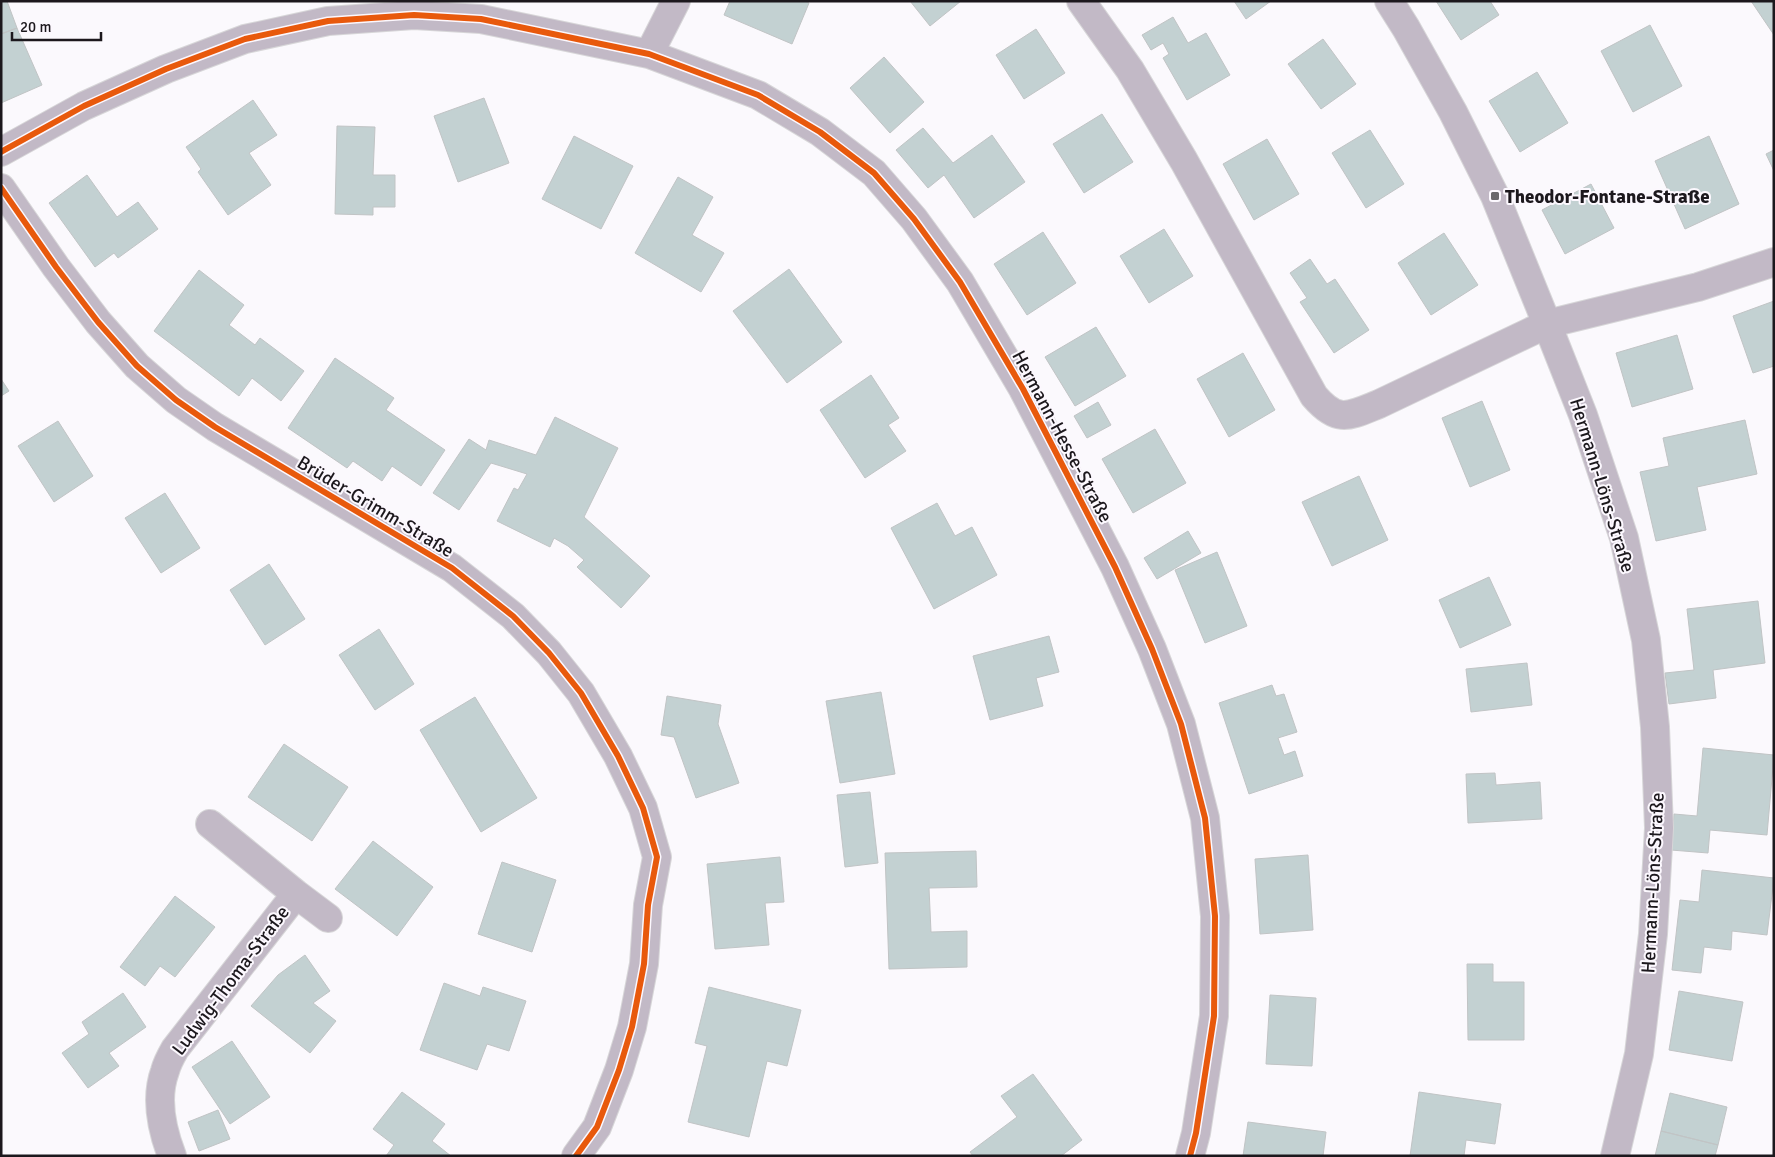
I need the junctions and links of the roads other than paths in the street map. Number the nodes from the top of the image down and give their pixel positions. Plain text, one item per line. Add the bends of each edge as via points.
1 (676, 1) edge
2 (1081, 1) edge
3 (1389, 1) edge
4 (650, 54) junction
5 (1, 152) edge
6 (1, 188) edge
7 (1774, 262) edge
8 (1547, 324) junction
9 (210, 824) dead end
10 (296, 894) junction
11 (328, 918) dead end
12 (172, 1156) edge
13 (576, 1156) edge
14 (1190, 1156) edge
15 (1615, 1156) edge

1 - 4 street
2 - 8 street via 1130,70 1314,396 1331,413 1345,416 1373,407
3 - 8 street, Hermann-Löns-Straße via 1453,112 1495,196
4 - 5 street, Hermann-Hesse-Straße via 481,19 414,15 328,21 245,39 166,68 84,106
4 - 14 street, Hermann-Hesse-Straße via 758,95 820,132 874,173 914,219 960,282 1023,389 1115,567 1181,724 1205,818 1216,916 1214,1016
6 - 13 street, Brüder-Grimm-Straße via 98,322 137,366 176,400 215,427 452,568 513,616 581,693 618,756 643,808 656,858 648,905 644,964 632,1027 620,1070 597,1127
7 - 8 street via 1698,287
8 - 15 street, Hermann-Löns-Straße via 1584,415 1624,538 1646,640 1655,727 1659,828 1653,934 1639,1054
9 - 10 street, Ludwig-Thoma-Straße
10 - 11 street, Ludwig-Thoma-Straße
10 - 12 street, Ludwig-Thoma-Straße via 174,1049 164,1071 161,1090 161,1110

